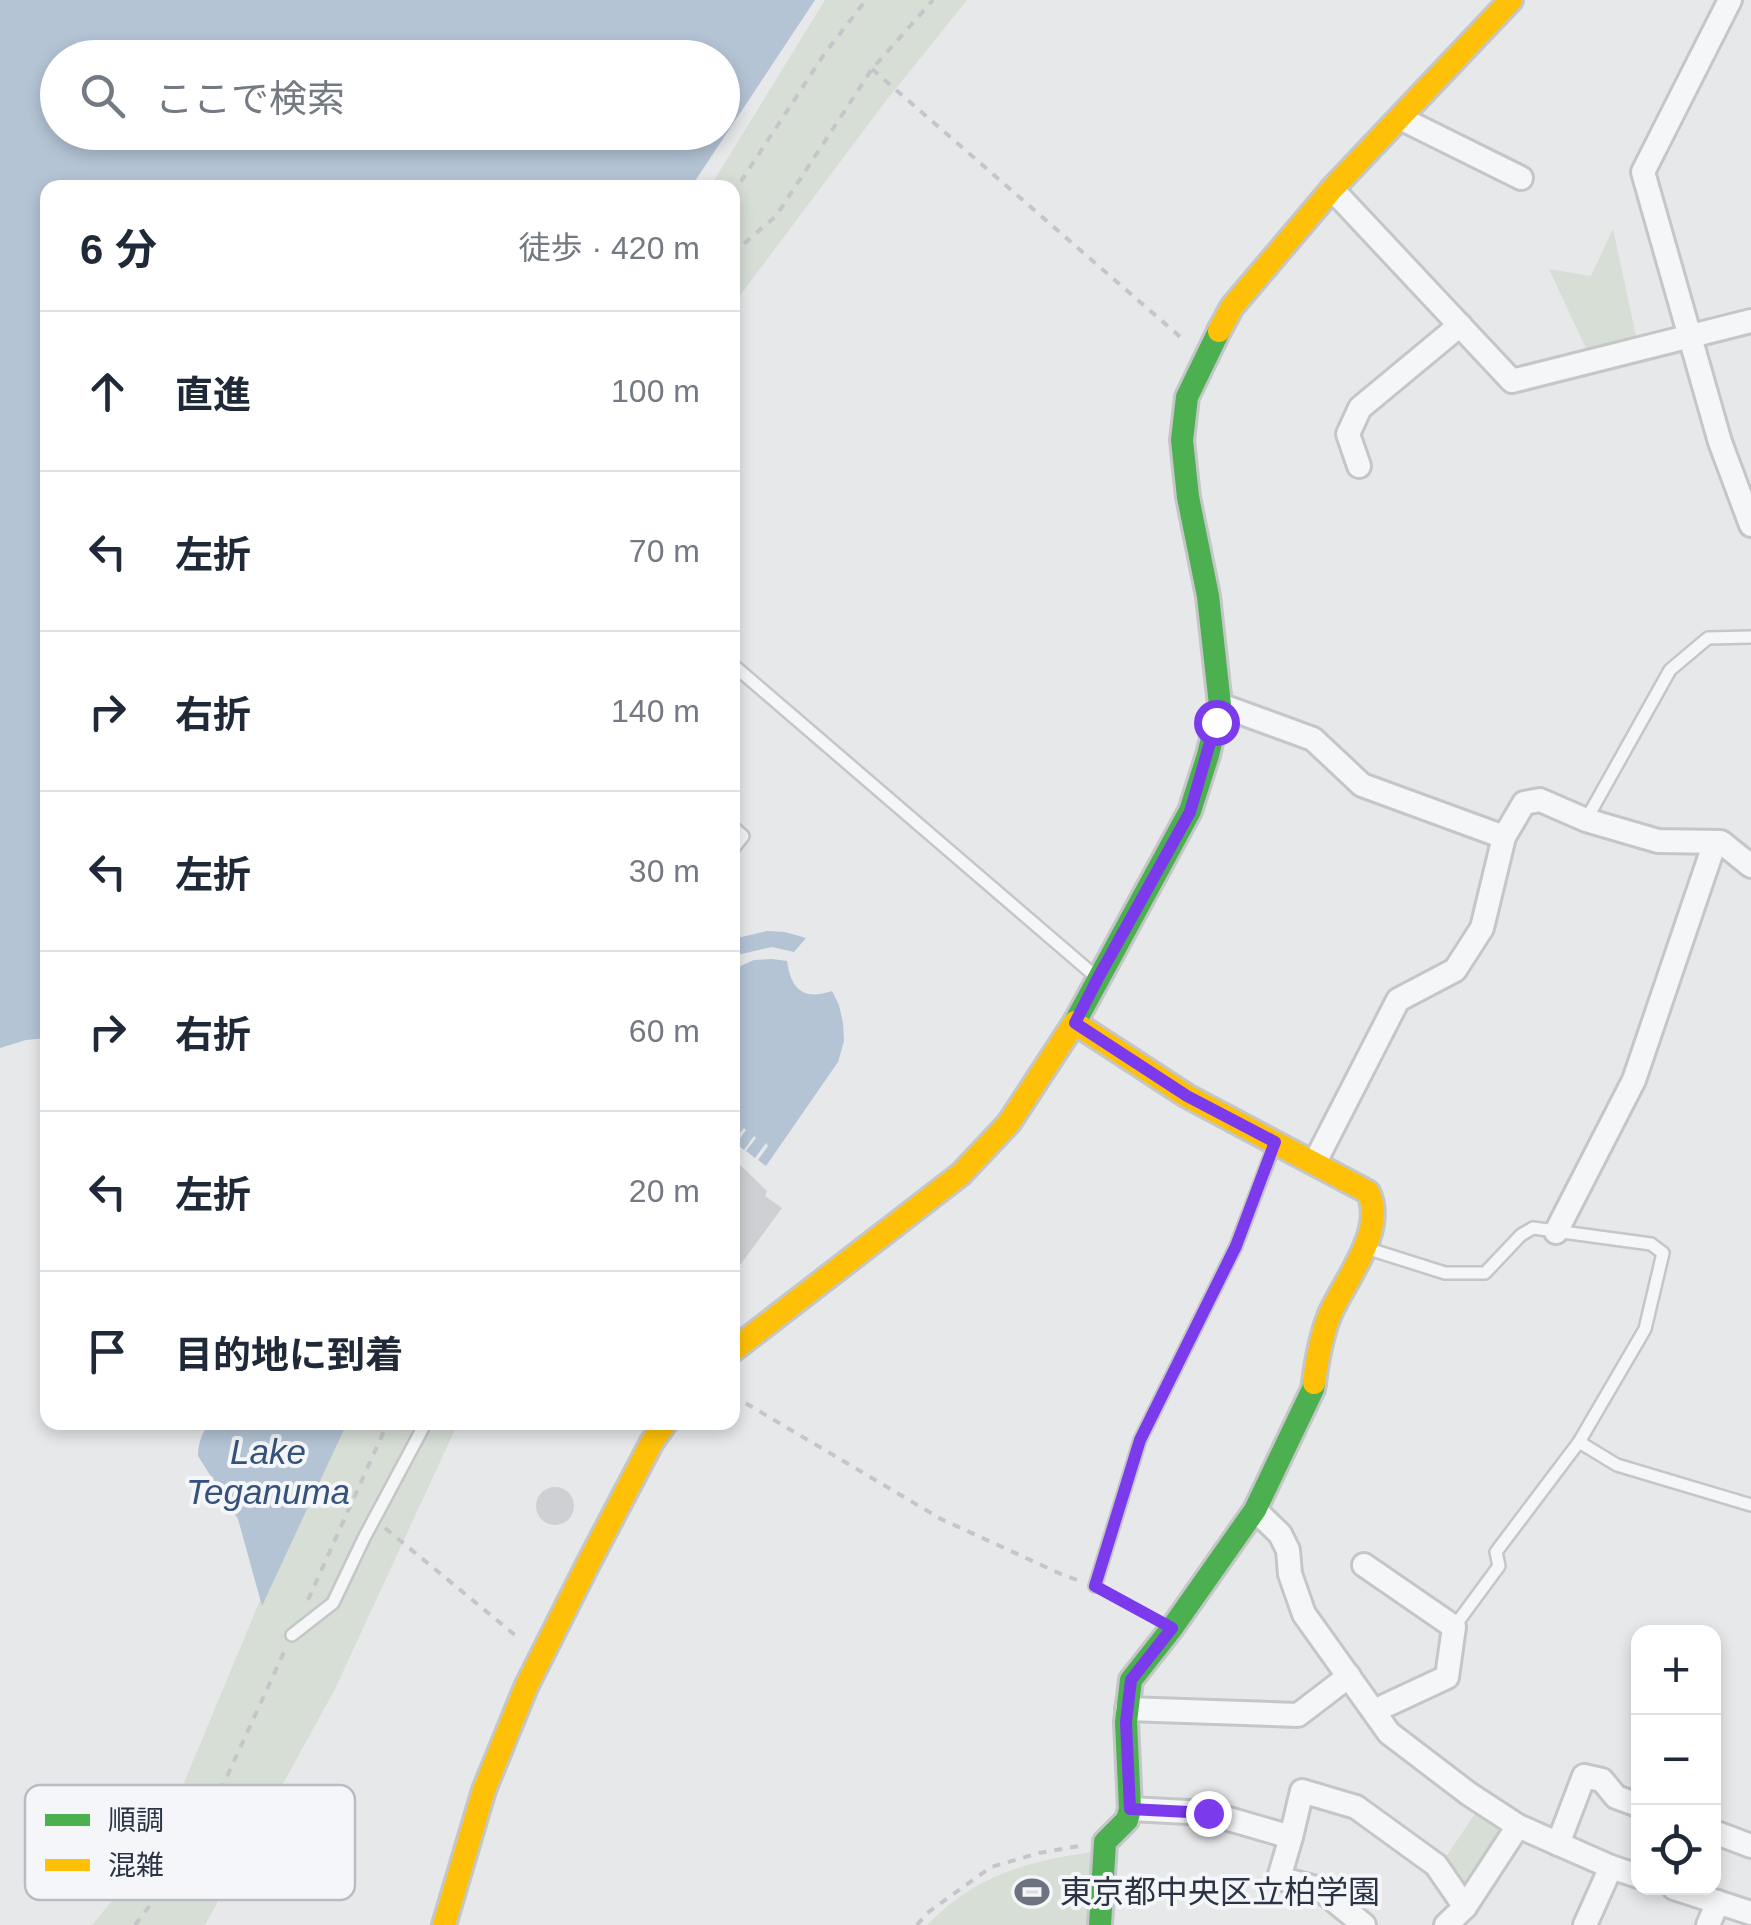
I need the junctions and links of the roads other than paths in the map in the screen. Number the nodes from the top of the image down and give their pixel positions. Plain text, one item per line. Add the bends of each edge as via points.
1 (1512, 0) edge
2 (1730, 0) edge
3 (1400, 118) junction
4 (1521, 178) dead end
5 (1332, 189) junction
6 (1751, 321) edge
7 (1460, 324) junction
8 (1691, 337) junction
9 (1359, 466) dead end
10 (1751, 525) edge
11 (1751, 637) edge
12 (740, 671) edge
13 (1220, 705) junction
14 (1586, 820) junction
15 (1504, 837) junction
16 (1714, 842) junction
17 (1751, 866) edge
18 (1098, 978) junction
19 (1075, 1023) junction
20 (1275, 1142) junction
21 (1314, 1162) junction
22 (1556, 1232) junction
23 (1366, 1248) junction
24 (740, 1344) edge
25 (422, 1430) edge
26 (660, 1430) edge
27 (1579, 1442) junction
28 (1751, 1506) edge
29 (1255, 1510) junction
30 (1364, 1566) dead end
31 (1095, 1586) road end
32 (1454, 1627) junction
33 (292, 1635) road end
34 (1349, 1676) junction
35 (1127, 1709) junction
36 (1374, 1710) junction
37 (1631, 1802) edge
38 (1130, 1809) junction
39 (1518, 1826) junction
40 (1721, 1835) edge
41 (1291, 1837) junction
42 (1558, 1844) junction
43 (1751, 1846) edge
44 (466, 1848) junction
45 (1612, 1868) junction
46 (1631, 1874) edge
47 (1696, 1895) edge
48 (1718, 1902) junction
49 (1466, 1908) junction
50 (1751, 1913) edge
51 (444, 1925) edge
52 (461, 1925) edge
53 (1100, 1925) edge
54 (1364, 1925) edge
55 (1446, 1925) edge
56 (1585, 1925) edge
57 (1708, 1925) edge

1 - 3 street
2 - 8 street via 1642,172
3 - 4 street
3 - 5 street
5 - 7 street
5 - 13 street via 1232,307 1187,397 1182,440 1188,497
6 - 8 street
7 - 8 street via 1512,380
7 - 9 street via 1360,408 1348,434
8 - 10 street
11 - 14 lane via 1708,638 1670,670
12 - 18 lane
13 - 15 street via 1313,739 1362,786
13 - 18 street via 1190,812
14 - 15 street via 1540,800 1524,803
14 - 16 street via 1658,841
15 - 21 street via 1482,928 1455,970 1398,1000
16 - 17 street
16 - 22 street via 1634,1080
18 - 19 street
19 - 20 street via 1187,1096
19 - 24 street via 1009,1123 961,1174
20 - 21 street
20 - 31 lane via 1236,1246 1140,1440
21 - 23 street via 1368,1192 1374,1204
22 - 23 lane via 1534,1228 1485,1273 1445,1274
22 - 27 lane via 1650,1244 1663,1253 1645,1329
23 - 29 street via 1330,1314 1313,1389
25 - 33 lane via 333,1604
26 - 44 street via 542,1653
27 - 28 lane via 1618,1465
27 - 32 lane via 1496,1552 1499,1566
29 - 34 street via 1280,1534 1304,1614
29 - 35 street via 1131,1680
30 - 32 street
32 - 36 street via 1447,1677
34 - 35 street via 1298,1715
34 - 36 street
35 - 38 street
36 - 39 street via 1389,1734
37 - 42 street via 1602,1780 1584,1776
38 - 41 street via 1208,1813
38 - 53 street via 1105,1842
39 - 42 street
39 - 49 street
40 - 43 street
41 - 49 street via 1302,1791 1356,1807 1436,1866
41 - 54 street via 1279,1878 1320,1889
42 - 45 street
44 - 51 street
44 - 52 street
45 - 46 street
45 - 56 street
47 - 48 street
48 - 50 street
48 - 57 street
49 - 55 street

